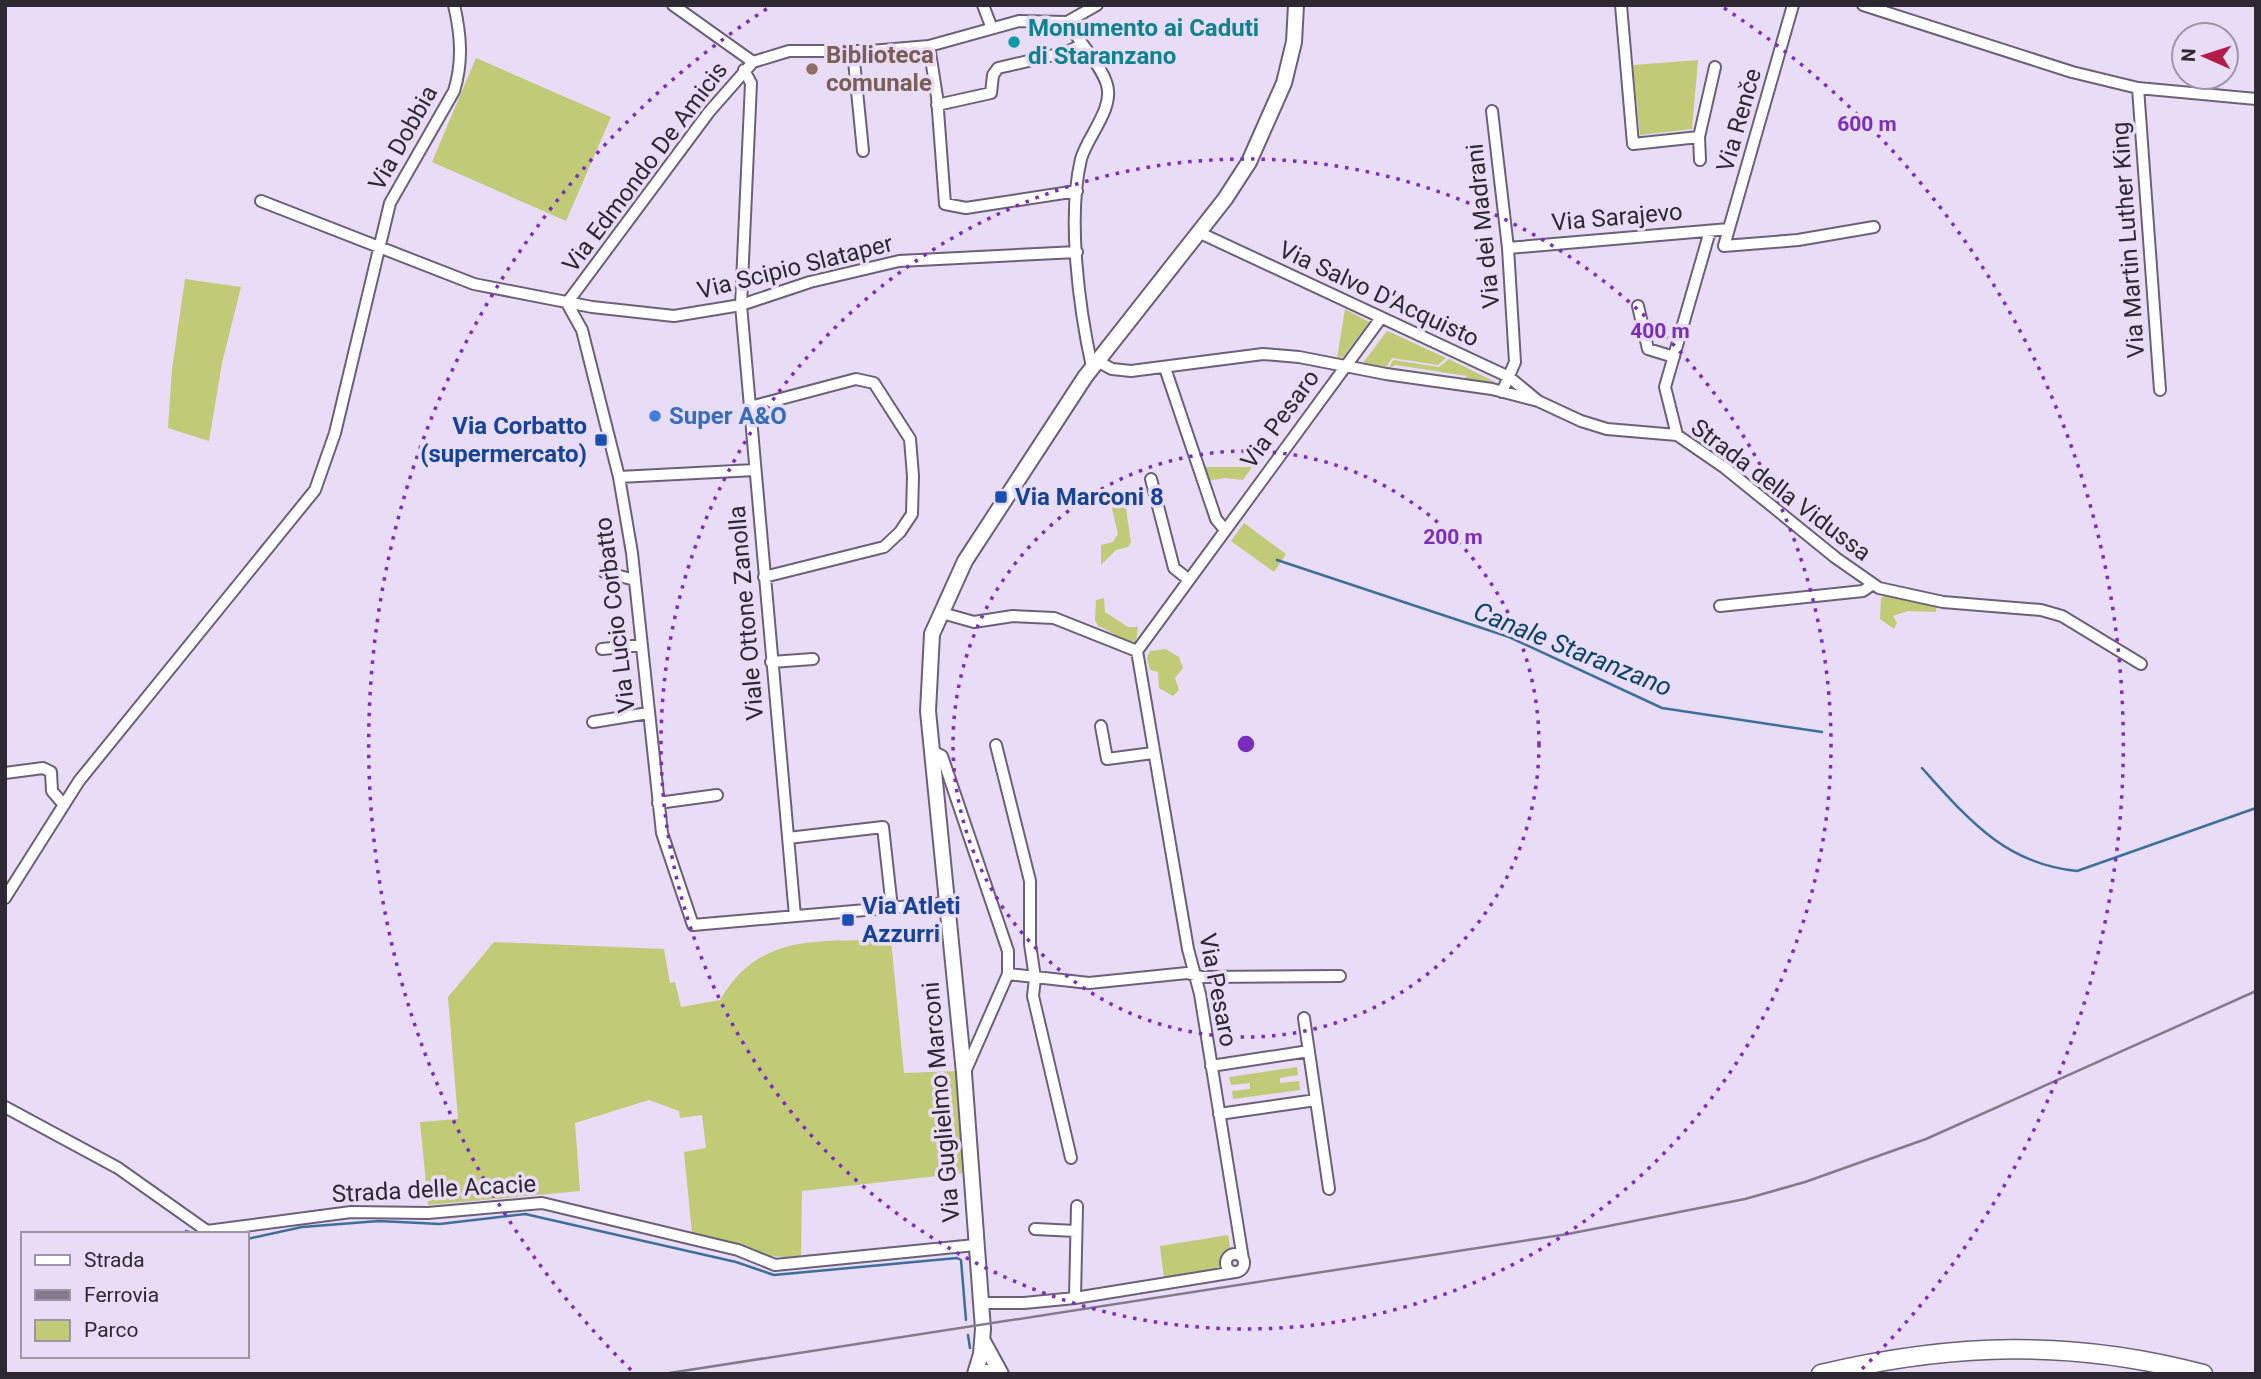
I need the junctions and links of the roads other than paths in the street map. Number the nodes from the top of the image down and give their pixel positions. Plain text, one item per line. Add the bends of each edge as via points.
1 (454, 5) edge
2 (673, 5) edge
3 (983, 5) edge
4 (1097, 5) edge
5 (1296, 5) edge
6 (1621, 5) edge
7 (1793, 5) edge
8 (1863, 5) edge
9 (1067, 22) junction
10 (991, 26) junction
11 (1081, 45) junction
12 (929, 46) junction
13 (853, 51) junction
14 (749, 66) junction
15 (1715, 67) dead end
16 (2138, 88) junction
17 (2256, 99) edge
18 (937, 105) junction
19 (1492, 111) dead end
20 (1699, 137) junction
21 (863, 150) dead end
22 (1700, 160) dead end
23 (1077, 191) junction
24 (261, 201) dead end
25 (1874, 227) dead end
26 (1729, 229) junction
27 (1710, 231) junction
28 (1198, 232) junction
29 (1508, 248) junction
30 (381, 249) junction
31 (1077, 252) junction
32 (567, 303) junction
33 (741, 306) junction
34 (1638, 306) dead end
35 (592, 307) junction
36 (1381, 318) junction
37 (582, 330) junction
38 (1674, 357) junction
39 (1094, 364) junction
40 (1346, 365) junction
41 (1165, 368) junction
42 (1509, 377) junction
43 (2160, 390) dead end
44 (1502, 392) junction
45 (1538, 401) junction
46 (750, 407) junction
47 (1677, 435) junction
48 (755, 470) junction
49 (619, 478) junction
50 (1152, 480) dead end
51 (1225, 530) junction
52 (604, 572) dead end
53 (764, 577) junction
54 (1188, 579) junction
55 (635, 580) junction
56 (1873, 584) junction
57 (1720, 606) dead end
58 (942, 613) junction
59 (642, 645) junction
60 (602, 649) dead end
61 (1137, 651) junction
62 (814, 659) dead end
63 (771, 662) junction
64 (2141, 664) dead end
65 (648, 713) junction
66 (593, 722) dead end
67 (1101, 726) dead end
68 (996, 745) dead end
69 (932, 751) junction
70 (1153, 753) junction
71 (5, 774) edge
72 (717, 795) dead end
73 (658, 803) junction
74 (64, 805) junction
75 (788, 838) junction
76 (5, 898) edge
77 (946, 903) junction
78 (892, 908) junction
79 (795, 916) junction
80 (1008, 974) junction
81 (1194, 975) junction
82 (1340, 976) dead end
83 (1035, 978) junction
84 (1304, 1018) dead end
85 (1309, 1051) junction
86 (1211, 1066) junction
87 (964, 1073) junction
88 (1316, 1100) junction
89 (5, 1107) edge
90 (1219, 1114) junction
91 (1071, 1158) dead end
92 (1329, 1189) dead end
93 (1077, 1206) dead end
94 (1035, 1229) dead end
95 (1076, 1231) junction
96 (975, 1245) junction
97 (1075, 1298) junction
98 (980, 1303) junction
99 (983, 1341) junction
100 (978, 1374) edge
101 (998, 1374) edge
102 (1821, 1374) edge
103 (2203, 1374) edge

1 - 30 street, Via Dobbia via 462,55 454,91 390,203
2 - 14 street
3 - 10 street
4 - 9 street
5 - 28 street, Via Guglielmo Marconi via 1294,43 1269,123 1249,162
6 - 20 street via 1633,144
7 - 26 street, Via Renče
8 - 16 street via 2035,61
9 - 10 street, Via Edmondo De Amicis via 1019,20
9 - 11 street
10 - 12 street, Via Edmondo De Amicis
11 - 18 street via 998,68 990,93
11 - 23 street via 1107,85 1108,99 1084,149
12 - 13 street, Via Edmondo De Amicis
12 - 18 street
13 - 14 street, Via Edmondo De Amicis via 789,51
13 - 21 street
14 - 32 street, Via Edmondo De Amicis
14 - 33 street, Viale Ottone Zanolla
15 - 20 street
16 - 17 street
16 - 43 street, Via Martin Luther King
18 - 23 street via 948,207
19 - 29 street, Via dei Madrani
20 - 22 street
23 - 31 street
24 - 30 street, Via Edmondo De Amicis
25 - 26 street, Via Renče via 1724,246
26 - 27 street, Via Sarajevo
27 - 29 street, Via Sarajevo
27 - 38 street
28 - 36 street, Via Salvo D'Acquisto
28 - 39 street, Via Guglielmo Marconi
29 - 42 street, Via dei Madrani via 1516,362
30 - 32 street, Via Edmondo De Amicis via 474,284
30 - 74 street, Via Dobbia via 335,433 315,490
31 - 33 street, Via Scipio Slataper via 899,261 810,282
31 - 39 street via 1084,327
32 - 35 street, Via Scipio Slataper
32 - 37 street, Via Lucio Corbatto
33 - 35 street, Via Scipio Slataper via 674,316
33 - 46 street, Viale Ottone Zanolla
34 - 38 street via 1648,349
35 - 37 street
36 - 40 street, Via Pesaro
36 - 42 street, Via Salvo D'Acquisto
37 - 49 street, Via Lucio Corbatto
38 - 47 street via 1665,387
39 - 41 street, Strada della Vidussa via 1116,370
39 - 58 street, Via Guglielmo Marconi via 965,561
40 - 41 street, Strada della Vidussa via 1263,355
40 - 44 street, Strada della Vidussa
40 - 51 street, Via Pesaro
41 - 51 street via 1212,508
42 - 44 street
42 - 45 street, Via Salvo D'Acquisto
44 - 45 street, Strada della Vidussa
45 - 47 street, Strada della Vidussa via 1594,426
46 - 48 street, Viale Ottone Zanolla
46 - 53 street via 856,379 874,383 910,439 914,476 912,514 884,547
47 - 56 street, Strada della Vidussa
48 - 49 street
48 - 53 street, Viale Ottone Zanolla
49 - 55 street, Via Lucio Corbatto
50 - 54 street via 1174,568
51 - 54 street, Via Pesaro
52 - 55 street
53 - 63 street, Viale Ottone Zanolla
54 - 61 street, Via Pesaro
55 - 59 street, Via Lucio Corbatto
56 - 57 street, Strada della Vidussa via 1863,591
56 - 64 street, Strada della Vidussa via 1943,602 2062,616
58 - 61 street via 974,622 1013,616 1054,618
58 - 69 street, Via Guglielmo Marconi via 932,634 928,711
59 - 60 street
59 - 65 street, Via Lucio Corbatto
61 - 70 street, Via Pesaro
62 - 63 street
63 - 75 street, Viale Ottone Zanolla
65 - 66 street
65 - 73 street, Via Lucio Corbatto
67 - 70 street via 1107,758
68 - 83 street via 1030,881
69 - 77 street, Via Guglielmo Marconi
69 - 80 street via 942,756 1008,951
70 - 81 street, Via Pesaro
71 - 74 street via 43,768 51,772 52,791
72 - 73 street
73 - 79 street, Via Lucio Corbatto via 662,833 693,925
74 - 76 street, Via Dobbia
75 - 78 street via 883,827
75 - 79 street, Viale Ottone Zanolla
77 - 78 street
77 - 87 street, Via Guglielmo Marconi
78 - 79 street
80 - 83 street
80 - 87 street
81 - 82 street
81 - 83 street via 1089,983
81 - 86 street, Via Pesaro
83 - 91 street via 1032,996
84 - 85 street
85 - 86 street
85 - 88 street
86 - 90 street, Via Pesaro
87 - 96 street, Via Guglielmo Marconi
88 - 90 street
88 - 92 street
89 - 96 street, Strada delle Acacie via 118,1168 207,1231 351,1212 428,1213 542,1203 738,1250 775,1265
90 - 97 street, Via Pesaro via 1242,1269
93 - 95 street
94 - 95 street
95 - 97 street
96 - 98 street, Via Guglielmo Marconi
97 - 98 street
98 - 99 street, Via Guglielmo Marconi
99 - 100 street, Via Guglielmo Marconi
99 - 101 street, Via Guglielmo Marconi
100 - 101 main road
102 - 103 main road via 1904,1356 2001,1348 2090,1353

